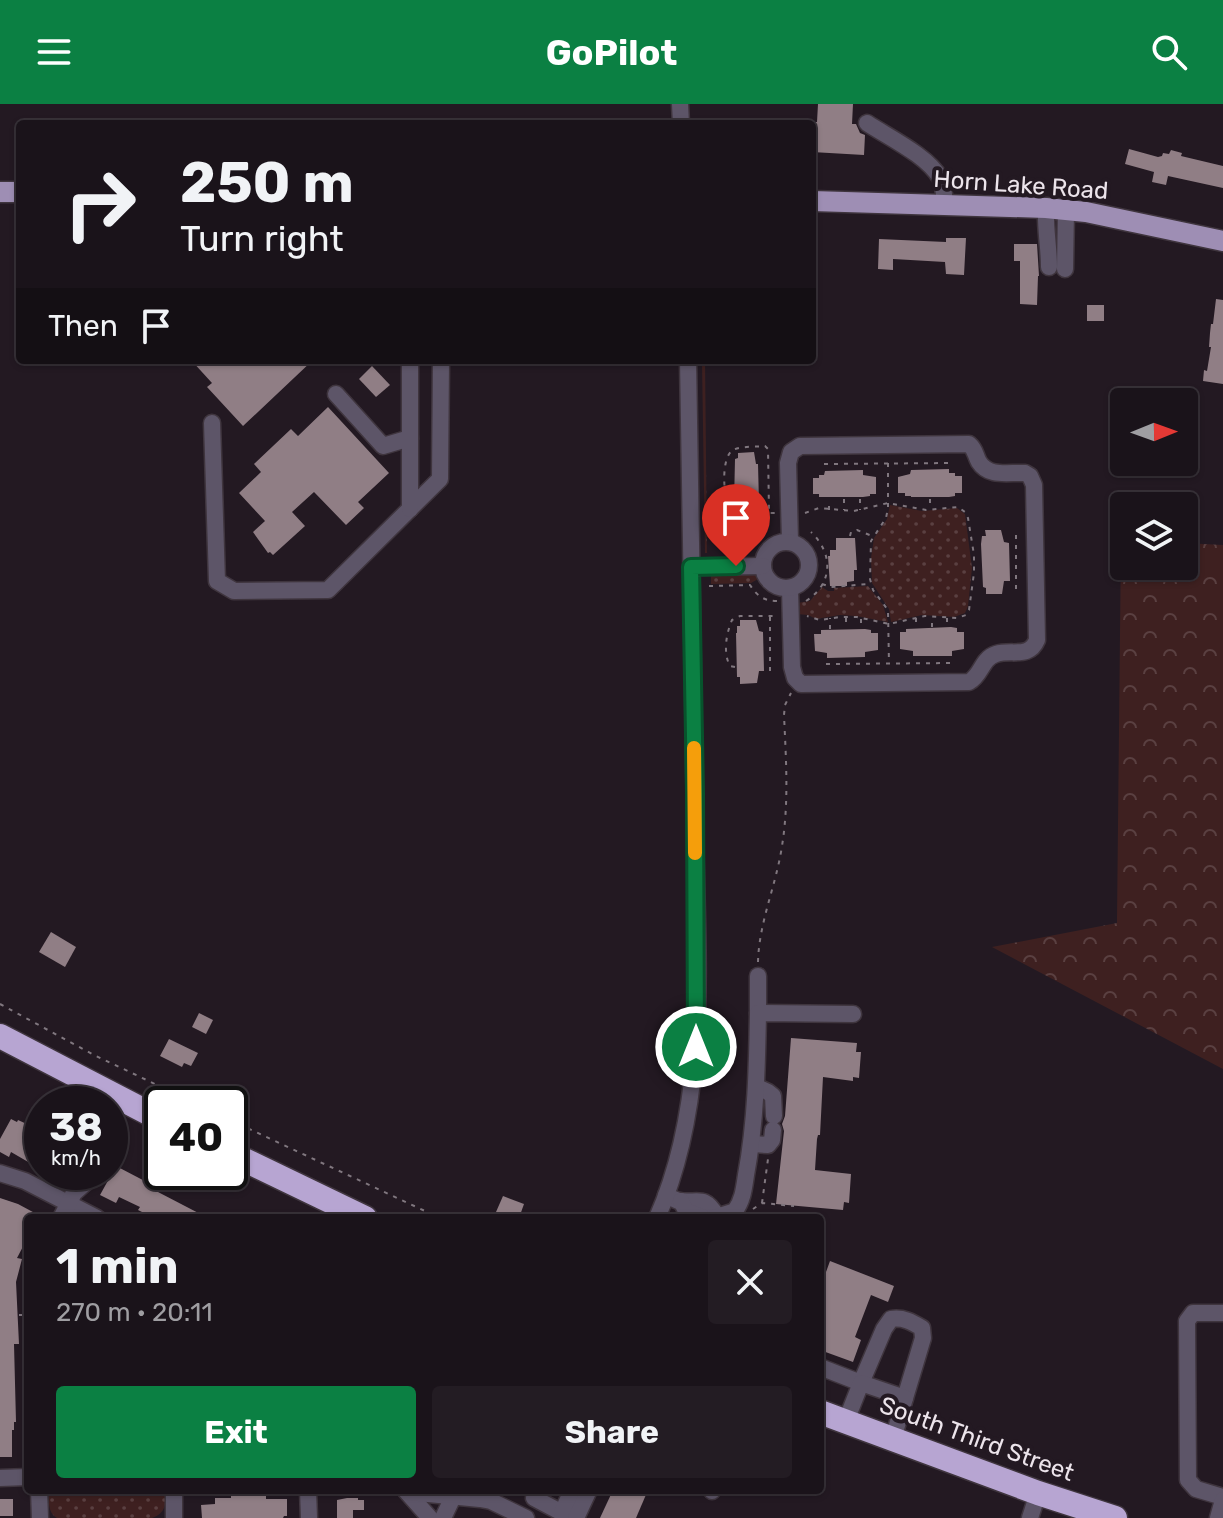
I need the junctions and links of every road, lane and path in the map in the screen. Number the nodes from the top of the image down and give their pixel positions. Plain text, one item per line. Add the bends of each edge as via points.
1 (867, 123) dead end
2 (816, 201) edge
3 (945, 204) junction
4 (1056, 209) junction
5 (1223, 241) edge
6 (1057, 268) dead end
7 (410, 364) edge
8 (441, 364) edge
9 (688, 364) edge
10 (336, 394) dead end
11 (212, 423) dead end
12 (410, 438) junction
13 (888, 463) junction
14 (953, 463) dead end
15 (824, 464) dead end
16 (762, 468) dead end
17 (768, 468) junction
18 (733, 469) dead end
19 (725, 470) junction
20 (763, 481) dead end
21 (768, 481) junction
22 (724, 485) junction
23 (733, 485) dead end
24 (762, 487) dead end
25 (768, 487) junction
26 (844, 499) dead end
27 (860, 499) dead end
28 (915, 499) dead end
29 (930, 499) dead end
30 (945, 499) dead end
31 (733, 500) dead end
32 (762, 500) dead end
33 (769, 500) junction
34 (829, 500) dead end
35 (888, 503) junction
36 (945, 508) junction
37 (410, 509) junction
38 (915, 509) junction
39 (829, 510) junction
40 (860, 510) junction
41 (930, 510) junction
42 (845, 511) junction
43 (780, 513) dead end
44 (796, 513) dead end
45 (811, 532) dead end
46 (1016, 535) dead end
47 (850, 536) dead end
48 (873, 537) junction
49 (790, 541) junction
50 (1009, 546) dead end
51 (1016, 546) junction
52 (972, 547) junction
53 (981, 547) dead end
54 (1009, 559) dead end
55 (1016, 559) junction
56 (974, 562) junction
57 (981, 562) dead end
58 (1010, 565) dead end
59 (1016, 565) junction
60 (763, 566) junction
61 (691, 567) junction
62 (973, 577) junction
63 (980, 577) dead end
64 (1009, 577) dead end
65 (1016, 577) junction
66 (822, 584) junction
67 (871, 584) junction
68 (709, 586) dead end
69 (1016, 589) dead end
70 (786, 595) junction
71 (804, 601) dead end
72 (770, 616) junction
73 (782, 616) dead end
74 (805, 616) dead end
75 (932, 616) junction
76 (846, 617) junction
77 (916, 617) junction
78 (947, 617) junction
79 (830, 618) junction
80 (861, 618) junction
81 (889, 624) junction
82 (947, 626) dead end
83 (846, 627) dead end
84 (916, 627) dead end
85 (932, 627) dead end
86 (861, 628) dead end
87 (830, 629) dead end
88 (770, 635) junction
89 (765, 636) dead end
90 (727, 637) junction
91 (735, 637) dead end
92 (764, 648) dead end
93 (770, 648) junction
94 (726, 652) junction
95 (735, 652) dead end
96 (770, 654) junction
97 (764, 655) dead end
98 (916, 657) dead end
99 (929, 657) dead end
100 (935, 657) dead end
101 (947, 657) dead end
102 (850, 658) dead end
103 (862, 658) dead end
104 (831, 659) dead end
105 (843, 659) dead end
106 (916, 663) junction
107 (929, 663) junction
108 (935, 663) junction
109 (947, 663) junction
110 (955, 663) dead end
111 (843, 664) junction
112 (850, 664) junction
113 (862, 664) junction
114 (889, 664) junction
115 (735, 667) dead end
116 (765, 667) dead end
117 (770, 667) junction
118 (770, 672) dead end
119 (799, 683) junction
120 (758, 976) joint
121 (0, 1004) edge
122 (758, 1013) junction
123 (853, 1014) dead end
124 (0, 1036) edge
125 (74, 1086) edge
126 (159, 1086) edge
127 (757, 1087) junction
128 (248, 1128) edge
129 (752, 1144) junction
130 (769, 1152) dead end
131 (248, 1162) edge
132 (0, 1173) edge
133 (673, 1198) junction
134 (68, 1205) edge
135 (794, 1206) dead end
136 (88, 1214) edge
137 (357, 1214) edge
138 (431, 1214) edge
139 (660, 1214) edge
140 (711, 1214) edge
141 (726, 1214) edge
142 (1223, 1313) edge
143 (824, 1369) edge
144 (861, 1383) junction
145 (905, 1398) junction
146 (824, 1413) edge
147 (846, 1421) junction
148 (893, 1439) junction
149 (24, 1477) edge
150 (0, 1478) edge
151 (1038, 1493) junction
152 (39, 1494) edge
153 (174, 1494) edge
154 (308, 1494) edge
155 (409, 1494) edge
156 (430, 1494) edge
157 (536, 1494) edge
158 (572, 1494) edge
159 (586, 1494) edge
160 (453, 1497) junction
161 (1223, 1499) edge
162 (570, 1516) edge
163 (40, 1518) edge
164 (174, 1518) edge
165 (309, 1518) edge
166 (430, 1518) edge
167 (443, 1518) edge
168 (526, 1518) edge
169 (1030, 1518) edge
170 (1115, 1518) edge
171 (1218, 1518) edge

1 - 3 street via 933,169 943,184
2 - 3 main road, Horn Lake Road
3 - 4 main road, Horn Lake Road
4 - 5 main road, Horn Lake Road
4 - 6 street
7 - 12 street
8 - 37 street via 440,479
9 - 61 street
10 - 12 street via 383,446
11 - 37 street via 217,581 234,591 328,590
12 - 37 street
13 - 14 path
13 - 15 path
13 - 35 path
16 - 17 path
17 - 19 path via 765,446 732,451
17 - 21 path
18 - 19 path
19 - 22 path
20 - 21 path
21 - 25 path
22 - 23 path
22 - 31 path via 725,496
24 - 25 path
25 - 33 path
26 - 42 path
27 - 40 path
28 - 38 path
29 - 41 path
30 - 36 path
32 - 33 path
33 - 43 path via 769,513
34 - 39 path
35 - 38 path
35 - 40 path
35 - 48 path via 886,518
36 - 41 path
36 - 52 path via 965,512
38 - 41 path
39 - 42 path
39 - 44 path
40 - 42 path
45 - 66 path via 827,557
46 - 51 path
47 - 48 path via 862,530
48 - 67 path
49 - 60 street via 771,547
49 - 70 street via 803,549 809,571
49 - 119 street via 788,463 791,452 805,445 965,443 988,471 1025,473 1034,485 1033,648 994,654 969,682
50 - 51 path
51 - 55 path
52 - 53 path
52 - 56 path
54 - 55 path
55 - 59 path
56 - 57 path
56 - 62 path
58 - 59 path
59 - 65 path
60 - 61 street
60 - 70 street
61 - 133 street via 696,1047
62 - 63 path
62 - 78 path via 969,610 962,617
64 - 65 path
65 - 69 path
66 - 67 path
66 - 71 path
67 - 81 path via 888,610
68 - 70 path via 750,585 766,601
70 - 119 street via 792,667
72 - 73 path
72 - 88 path
72 - 90 path via 735,617
74 - 79 path
75 - 77 path
75 - 78 path
75 - 85 path
76 - 79 path
76 - 80 path
76 - 83 path
77 - 81 path
77 - 84 path
78 - 82 path
79 - 87 path
80 - 81 path
80 - 86 path
81 - 114 path
88 - 89 path
88 - 93 path
90 - 91 path
90 - 94 path
92 - 93 path
93 - 96 path
94 - 95 path
94 - 115 path via 727,664
96 - 97 path
96 - 117 path
98 - 106 path
99 - 107 path
100 - 108 path
101 - 109 path
102 - 112 path
103 - 113 path
104 - 111 path via 828,664
105 - 111 path
106 - 107 path
106 - 114 path
107 - 108 path
108 - 109 path
109 - 110 path
111 - 112 path
112 - 113 path
113 - 114 path
116 - 117 path
117 - 118 path
119 - 120 path via 785,705 786,818 760,934
120 - 122 street
121 - 126 path
122 - 123 street
122 - 127 street
124 - 125 highway
127 - 129 street
127 - 129 street via 773,1096 774,1123 768,1145
128 - 138 path
129 - 141 street via 740,1205
130 - 135 path via 762,1203
131 - 137 highway
132 - 134 street
133 - 139 street
133 - 140 street via 702,1202 710,1206
134 - 136 street
142 - 161 street via 1193,1313 1187,1321 1188,1480 1196,1489
143 - 144 street
144 - 145 street
144 - 145 street via 891,1319 914,1322 922,1328 923,1338
144 - 147 street
145 - 148 street
146 - 147 highway, South Third Street
147 - 148 highway, South Third Street
148 - 151 highway, South Third Street
149 - 150 street
151 - 169 street
151 - 170 highway, South Third Street
152 - 163 street
153 - 164 street
154 - 165 street
155 - 166 street
156 - 160 street
157 - 162 street
157 - 168 street
158 - 162 street
159 - 162 street
160 - 167 street
160 - 168 street via 491,1501
161 - 171 street

